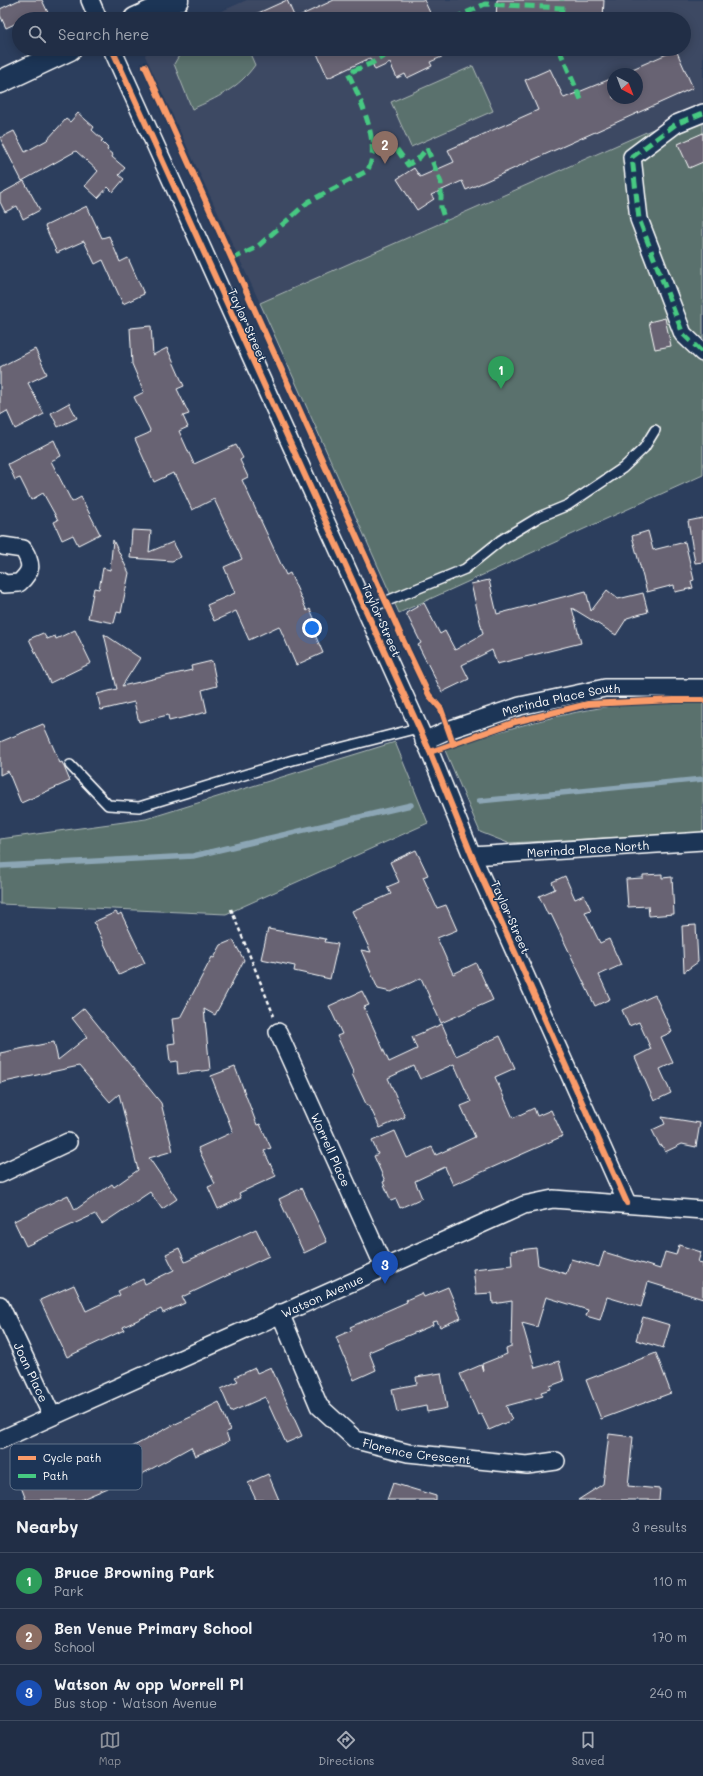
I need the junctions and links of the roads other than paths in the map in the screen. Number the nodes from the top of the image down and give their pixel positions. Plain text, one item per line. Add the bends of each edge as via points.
1 (90, 0) edge
2 (177, 0) edge
3 (95, 12) edge
4 (151, 12) edge
5 (55, 56) edge
6 (115, 56) edge
7 (0, 82) edge
8 (703, 113) edge
9 (703, 354) edge
10 (655, 430) dead end
11 (1, 544) edge
12 (0, 581) edge
13 (365, 610) junction
14 (703, 688) edge
15 (421, 735) junction
16 (70, 765) dead end
17 (703, 841) edge
18 (472, 856) junction
19 (278, 1032) dead end
20 (68, 1142) dead end
21 (0, 1174) edge
22 (627, 1203) junction
23 (703, 1210) edge
24 (384, 1267) junction
25 (0, 1305) edge
26 (280, 1313) junction
27 (52, 1416) junction
28 (0, 1440) edge
29 (556, 1462) dead end

1 - 3 street
2 - 4 street
5 - 7 street
6 - 13 street, Taylor Street
8 - 9 street via 676,124 632,157 639,220 683,334
10 - 13 lane via 644,448 623,468 568,505 539,517 501,540 464,569
11 - 12 street via 23,549 30,560 28,574 19,583 4,584
13 - 15 street, Taylor Street
14 - 15 street, Merinda Place South via 605,688 520,706 448,730
15 - 16 lane via 293,760 139,807 108,804
15 - 18 street, Taylor Street
17 - 18 street, Merinda Place North
18 - 22 street, Taylor Street
19 - 24 street, Worrell Place
20 - 21 street
22 - 23 street, Watson Avenue
22 - 24 street, Watson Avenue via 553,1199 524,1205
24 - 26 street, Watson Avenue
25 - 27 street, Joan Place
26 - 27 street, Watson Avenue
26 - 29 street, Florence Crescent via 320,1406 356,1440 408,1453 527,1465
27 - 28 street, Watson Avenue

